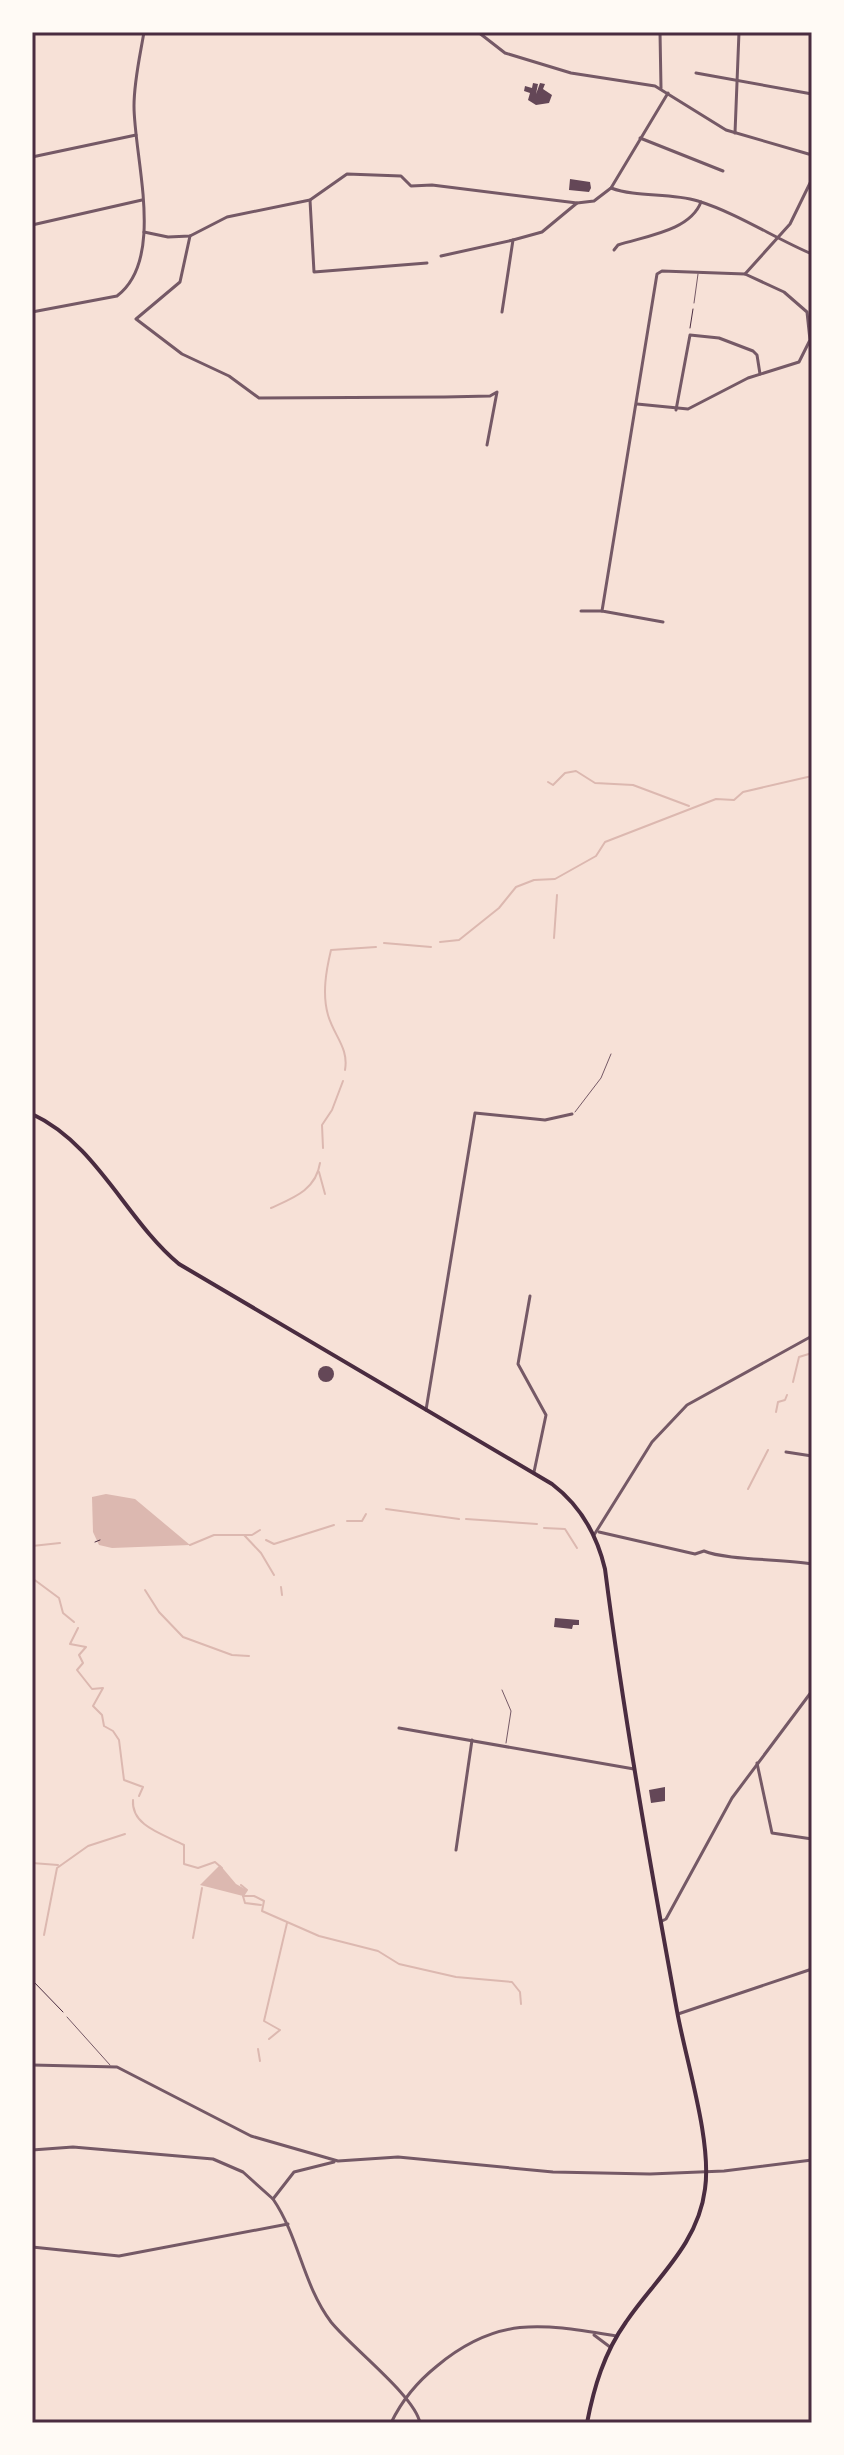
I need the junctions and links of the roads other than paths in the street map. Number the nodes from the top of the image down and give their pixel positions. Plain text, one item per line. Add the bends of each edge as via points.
1 (144, 32) edge
2 (478, 32) edge
3 (660, 32) edge
4 (739, 32) edge
5 (696, 73) dead end
6 (737, 81) junction
7 (661, 88) junction
8 (668, 93) junction
9 (812, 94) edge
10 (735, 133) junction
11 (136, 135) junction
12 (640, 138) junction
13 (812, 155) edge
14 (32, 157) edge
15 (723, 171) dead end
16 (812, 179) edge
17 (611, 188) junction
18 (142, 200) junction
19 (310, 200) junction
20 (701, 202) junction
21 (577, 203) junction
22 (32, 225) edge
23 (144, 232) junction
24 (190, 236) junction
25 (778, 238) junction
26 (513, 240) junction
27 (614, 250) dead end
28 (812, 254) edge
29 (441, 256) dead end
30 (427, 263) dead end
31 (699, 272) junction
32 (745, 274) junction
33 (694, 303) road end
34 (32, 312) edge
35 (502, 312) dead end
36 (760, 374) junction
37 (636, 404) junction
38 (676, 410) junction
39 (487, 445) dead end
40 (581, 611) dead end
41 (602, 611) junction
42 (663, 622) dead end
43 (611, 1054) dead end
44 (32, 1114) edge
45 (572, 1114) joint
46 (530, 1296) dead end
47 (812, 1336) edge
48 (426, 1410) junction
49 (786, 1452) dead end
50 (812, 1456) edge
51 (534, 1472) junction
52 (596, 1534) junction
53 (812, 1564) edge
54 (502, 1690) dead end
55 (812, 1691) edge
56 (399, 1728) dead end
57 (472, 1740) junction
58 (506, 1746) junction
59 (757, 1763) junction
60 (634, 1769) junction
61 (812, 1839) edge
62 (456, 1850) dead end
63 (661, 1921) junction
64 (812, 1969) edge
65 (678, 2014) junction
66 (67, 2017) road end
67 (32, 2065) edge
68 (110, 2065) junction
69 (32, 2150) edge
70 (812, 2160) edge
71 (338, 2161) junction
72 (705, 2171) junction
73 (273, 2199) junction
74 (288, 2224) junction
75 (32, 2247) edge
76 (594, 2335) junction
77 (616, 2336) junction
78 (611, 2347) junction
79 (406, 2398) junction
80 (391, 2423) edge
81 (420, 2423) edge
82 (587, 2423) edge

1 - 11 street via 134,104
2 - 7 street via 505,53 571,73
3 - 7 street
4 - 6 street
5 - 6 street
6 - 9 street
6 - 10 street
7 - 8 street
8 - 10 street
8 - 12 street
10 - 13 street
11 - 14 street
11 - 18 street
12 - 15 street
12 - 17 street
16 - 25 street
17 - 20 street
17 - 21 street via 594,201
18 - 22 street
18 - 23 street
19 - 21 street via 347,174 402,174 411,186
19 - 24 street via 227,217
19 - 30 street via 314,272
20 - 25 street
20 - 27 street via 693,217 680,225
21 - 26 street via 542,232
23 - 24 street
23 - 34 street via 134,275 117,296
24 - 39 street via 180,282 136,319 182,354 229,376 259,398 497,392
25 - 28 street
25 - 32 street
26 - 29 street
26 - 35 street
31 - 32 street
31 - 33 lane
31 - 37 street via 657,274
32 - 36 street via 784,292 810,321 810,340 799,362
36 - 38 street
36 - 38 street via 753,351 719,338 690,335
37 - 38 street
37 - 41 street
40 - 41 street
41 - 42 street
43 - 45 lane via 601,1078
44 - 48 main road via 86,1156 179,1264
45 - 48 street via 545,1120 475,1113
46 - 51 street via 518,1358 546,1415
47 - 52 street via 687,1405 652,1442
48 - 51 main road
49 - 50 street
51 - 52 main road via 568,1498
52 - 53 street via 695,1554
52 - 60 main road
54 - 58 lane via 511,1711
55 - 59 street
56 - 57 street
57 - 58 street
57 - 62 street
58 - 60 street
59 - 61 street via 772,1833
59 - 63 street
60 - 63 main road
63 - 65 main road
64 - 65 street
65 - 72 main road
66 - 68 lane
67 - 68 street
68 - 71 street via 251,2136
69 - 73 street via 73,2147 213,2159 243,2172
70 - 72 street
71 - 72 street via 398,2157 553,2172
71 - 73 street via 294,2172
72 - 77 main road via 701,2208 682,2251
73 - 74 street
74 - 75 street via 119,2256
74 - 79 street via 330,2320
76 - 77 street
76 - 78 street
76 - 79 street via 532,2326 481,2335 432,2370
77 - 78 main road
78 - 82 main road
79 - 80 street
79 - 81 street

